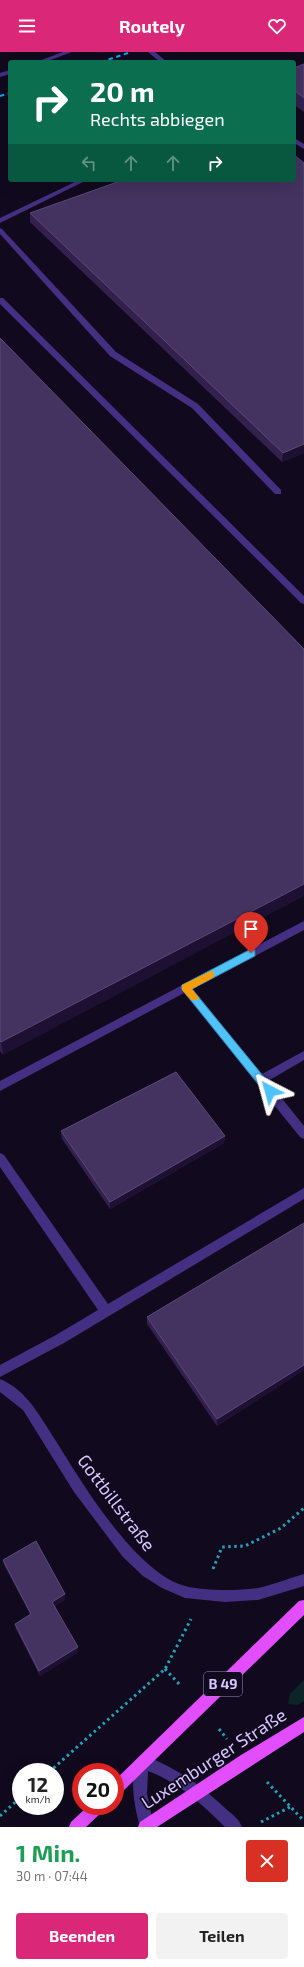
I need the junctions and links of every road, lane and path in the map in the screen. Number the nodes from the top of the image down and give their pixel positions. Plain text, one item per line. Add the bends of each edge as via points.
1 (69, 52) edge
2 (151, 52) edge
3 (45, 60) edge
4 (161, 60) edge
5 (80, 182) edge
6 (0, 221) edge
7 (0, 230) edge
8 (0, 300) edge
9 (278, 492) dead end
10 (304, 600) edge
11 (304, 925) edge
12 (186, 988) junction
13 (304, 1055) edge
14 (261, 1080) junction
15 (0, 1086) edge
16 (304, 1134) edge
17 (0, 1158) edge
18 (304, 1193) edge
19 (106, 1311) junction
20 (0, 1371) edge
21 (0, 1385) edge
22 (304, 1508) edge
23 (222, 1547) dead end
24 (304, 1580) edge
25 (304, 1606) edge
26 (165, 1668) dead end
27 (304, 1724) edge
28 (143, 1762) junction
29 (60, 1763) edge
30 (124, 1780) edge
31 (198, 1791) junction
32 (12, 1805) edge
33 (290, 1806) dead end
34 (89, 1815) edge
35 (0, 1816) edge
36 (258, 1824) dead end
37 (76, 1827) edge
38 (146, 1827) edge
39 (235, 1827) edge

1 - 3 street
2 - 4 street
5 - 6 street
7 - 9 street via 113,354 195,406
8 - 10 street
11 - 12 street
12 - 14 street
12 - 15 street
13 - 14 street
14 - 16 street
17 - 19 street
18 - 19 street
19 - 20 street
21 - 24 street, Gottbillstraße via 27,1406 78,1488 127,1553 147,1572 185,1592 225,1596 258,1594
22 - 23 path via 281,1528 244,1546
25 - 28 main road, Luxemburger Straße / B 49
26 - 29 path
27 - 31 main road, Luxemburger Straße
28 - 30 main road, Luxemburger Straße / B 49
28 - 31 street via 160,1767
28 - 38 street via 140,1792
31 - 38 main road, Luxemburger Straße
31 - 39 street
32 - 35 path
33 - 36 path
34 - 37 main road

